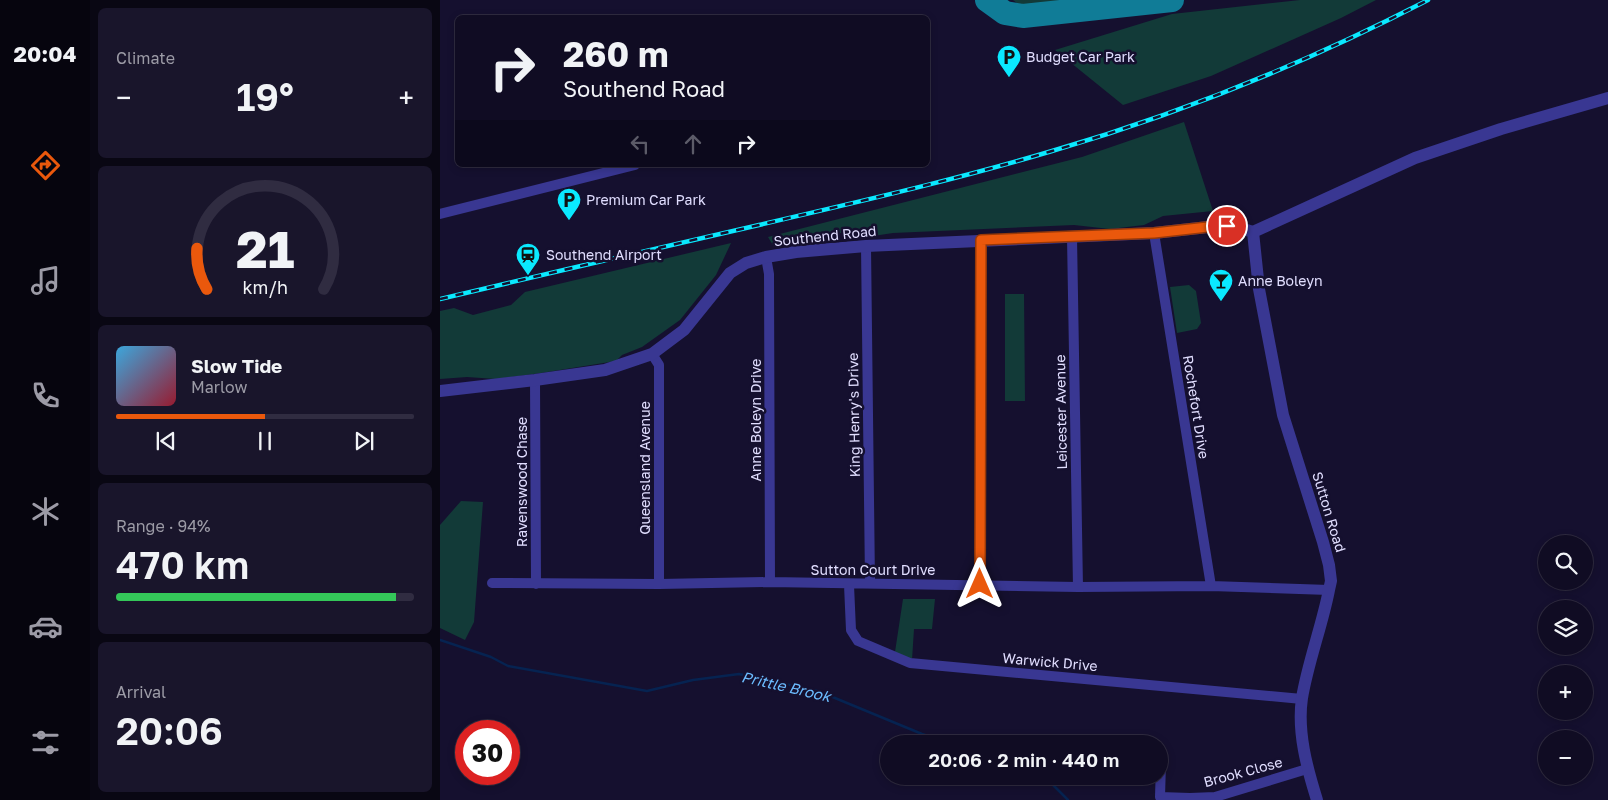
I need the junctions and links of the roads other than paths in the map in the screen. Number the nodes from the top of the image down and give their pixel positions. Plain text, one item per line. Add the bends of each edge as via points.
1 (1608, 98) edge
2 (627, 167) edge
3 (440, 214) edge
4 (1253, 232) junction
5 (1154, 233) junction
6 (1072, 237) junction
7 (981, 240) junction
8 (866, 246) junction
9 (766, 257) junction
10 (652, 354) junction
11 (535, 380) junction
12 (440, 391) edge
13 (770, 582) junction
14 (870, 583) junction
15 (492, 584) dead end
16 (536, 584) junction
17 (659, 584) junction
18 (849, 584) junction
19 (980, 584) junction
20 (1211, 586) junction
21 (1078, 587) junction
22 (1329, 590) junction
23 (1302, 700) junction
24 (1307, 769) junction
25 (1160, 785) edge
26 (1317, 800) edge

1 - 4 street via 1415,158
2 - 3 street
4 - 5 street, Southend Road via 1217,226
4 - 22 street, Sutton Road via 1283,415 1324,542 1331,581
5 - 6 street, Southend Road
5 - 20 street, Rochefort Drive
6 - 7 street, Southend Road
6 - 21 street, Leicester Avenue
7 - 8 street, Southend Road
7 - 19 street
8 - 9 street, Southend Road
8 - 14 street, King Henry's Drive
9 - 10 street, Southend Road via 746,263 730,273 684,330
9 - 13 street, Anne Boleyn Drive via 770,274
10 - 11 street, Southend Road via 605,370
10 - 17 street, Queensland Avenue via 658,365
11 - 12 street, Southend Road
11 - 16 street, Ravenswood Chase
13 - 17 street, Sutton Court Drive
13 - 18 street, Sutton Court Drive
14 - 18 street, Sutton Court Drive
14 - 19 street, Sutton Court Drive
15 - 16 street, Sutton Court Drive
16 - 17 street, Sutton Court Drive
18 - 23 street, Warwick Drive via 851,630 858,640 910,663
19 - 21 street, Sutton Court Drive
20 - 21 street, Sutton Court Drive
20 - 22 street, Sutton Court Drive
22 - 23 street, Sutton Road
23 - 24 street, Sutton Road via 1302,738
24 - 25 street, Brook Close via 1215,797 1160,797
24 - 26 street, Sutton Road

